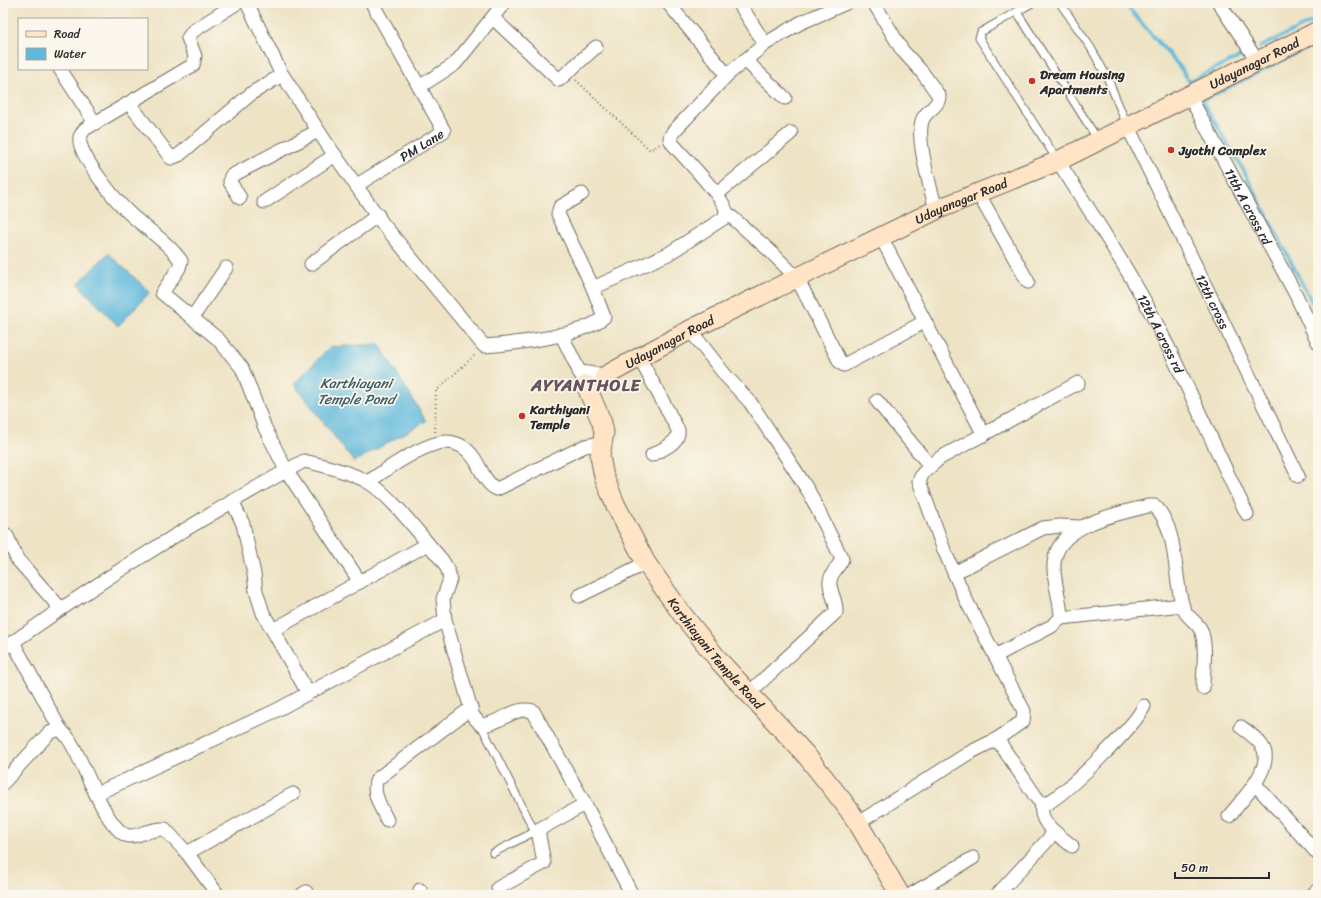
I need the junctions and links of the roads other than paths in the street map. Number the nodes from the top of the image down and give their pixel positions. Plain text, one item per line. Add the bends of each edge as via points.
1 (237, 3) edge
2 (247, 3) edge
3 (372, 3) edge
4 (504, 3) edge
5 (668, 3) edge
6 (739, 3) edge
7 (846, 3) edge
8 (874, 3) edge
9 (1032, 3) edge
10 (1060, 3) edge
11 (1219, 3) edge
12 (1017, 12) junction
13 (493, 18) junction
14 (1318, 31) edge
15 (764, 44) junction
16 (596, 47) dead end
17 (745, 60) junction
18 (1258, 62) junction
19 (61, 70) edge
20 (282, 75) junction
21 (727, 75) junction
22 (419, 87) junction
23 (1195, 94) junction
24 (785, 98) dead end
25 (129, 103) junction
26 (95, 123) junction
27 (1128, 127) junction
28 (318, 131) junction
29 (791, 133) dead end
30 (1098, 142) junction
31 (335, 154) junction
32 (1058, 161) junction
33 (357, 185) junction
34 (978, 193) junction
35 (582, 194) dead end
36 (717, 194) junction
37 (240, 198) dead end
38 (264, 202) dead end
39 (936, 210) junction
40 (726, 212) junction
41 (378, 215) junction
42 (881, 237) junction
43 (311, 264) dead end
44 (226, 268) dead end
45 (797, 278) junction
46 (1028, 282) dead end
47 (593, 288) junction
48 (192, 318) junction
49 (924, 322) junction
50 (690, 330) junction
51 (561, 334) junction
52 (1318, 342) edge
53 (638, 357) junction
54 (605, 375) junction
55 (583, 379) junction
56 (1078, 383) dead end
57 (877, 401) dead end
58 (594, 402) junction
59 (984, 434) junction
60 (602, 442) junction
61 (652, 455) dead end
62 (930, 466) junction
63 (286, 470) junction
64 (1298, 476) dead end
65 (368, 482) junction
66 (232, 501) junction
67 (1247, 514) dead end
68 (1080, 528) junction
69 (3, 532) edge
70 (428, 544) junction
71 (646, 563) junction
72 (954, 573) junction
73 (360, 582) junction
74 (579, 596) dead end
75 (1182, 605) junction
76 (61, 609) junction
77 (1062, 618) junction
78 (445, 620) junction
79 (273, 630) junction
80 (8, 645) edge
81 (996, 656) junction
82 (1203, 688) dead end
83 (308, 693) junction
84 (749, 693) junction
85 (1144, 706) dead end
86 (471, 708) junction
87 (481, 725) junction
88 (1241, 726) dead end
89 (60, 730) junction
90 (997, 739) junction
91 (4, 778) edge
92 (1255, 784) junction
93 (96, 794) junction
94 (293, 794) dead end
95 (585, 804) junction
96 (1042, 804) junction
97 (1229, 816) dead end
98 (387, 820) dead end
99 (858, 823) junction
100 (536, 831) junction
101 (1055, 832) junction
102 (1072, 846) dead end
103 (187, 852) junction
104 (493, 853) dead end
105 (1318, 854) edge
106 (973, 858) dead end
107 (498, 888) dead end
108 (1318, 890) edge
109 (218, 895) edge
110 (632, 895) edge
111 (900, 895) edge
112 (910, 895) edge
113 (997, 895) edge
114 (1312, 895) edge

1 - 25 street via 193,31 188,38 195,56 193,65
2 - 20 street
3 - 22 street, PM Lane
4 - 13 street
5 - 21 street
6 - 15 street
7 - 15 street via 800,23
8 - 39 street via 902,50 939,96 936,106 924,116 921,130
9 - 12 lane
10 - 27 lane via 1107,76
11 - 18 street
12 - 30 lane
12 - 32 lane via 981,32 979,38
13 - 16 street via 559,80
13 - 22 street via 456,64
14 - 18 street, Udayanagar Road
15 - 17 street
17 - 21 street
17 - 24 street
18 - 23 street, Udayanagar Road
19 - 26 street
20 - 25 street via 252,93 179,155 170,158
20 - 28 street
21 - 36 street via 670,138 672,144
22 - 33 street, PM Lane via 444,131
23 - 27 street, Udayanagar Road
23 - 52 street, 11th A cross rd
25 - 26 street
26 - 48 street via 85,129 80,138 82,151 102,182 128,212 181,261 162,293
27 - 30 street, Udayanagar Road
27 - 64 street, 12th cross
28 - 31 street
28 - 37 street via 231,176 230,182
29 - 36 street
30 - 32 street, Udayanagar Road
31 - 33 street
31 - 38 street
32 - 34 street, Udayanagar Road
32 - 67 street, 12th A cross rd via 1149,310 1192,394 1218,456
33 - 41 street
34 - 39 street, Udayanagar Road
34 - 46 street
35 - 47 street via 558,210
36 - 40 street
39 - 42 street, Udayanagar Road
40 - 45 street
40 - 47 street via 724,218 668,254
41 - 43 street
41 - 51 street via 484,346 518,343
42 - 45 street, Udayanagar Road
42 - 49 street
44 - 48 street
45 - 49 street via 840,362 844,365
45 - 50 street, Udayanagar Road
47 - 51 street via 604,317 596,324
48 - 63 street via 218,339 242,368
49 - 59 street
50 - 53 street, Udayanagar Road
50 - 84 street via 750,402 809,492 842,559 830,581 837,604 836,612
51 - 55 street
53 - 54 street, Udayanagar Road
53 - 61 street via 679,435 676,440
54 - 55 street
54 - 58 street
55 - 58 street, Karthiayani Temple Road
56 - 59 street
57 - 62 street
58 - 60 street, Karthiayani Temple Road via 602,423
59 - 62 street
60 - 65 street via 585,446 497,489 488,483 465,447 445,442 404,459
60 - 71 street, Karthiayani Temple Road via 600,456 604,477
62 - 72 street via 919,481 921,490
63 - 65 street via 304,461
63 - 66 street
63 - 73 street
65 - 70 street via 390,500
66 - 76 street
66 - 79 street via 243,524 256,592 263,614
68 - 72 street via 1043,528
68 - 75 street via 1100,519 1155,506 1163,514 1167,525 1178,569
68 - 77 street via 1066,539 1057,551 1054,562
69 - 76 street via 17,559
70 - 73 street
70 - 78 street via 448,570 450,579 443,600
71 - 74 street
71 - 84 street, Karthiayani Temple Road via 720,662
72 - 81 street
73 - 79 street
75 - 77 street
75 - 82 street via 1185,614 1197,623 1202,631
76 - 80 street
77 - 81 street
78 - 83 street
78 - 86 street
79 - 83 street
80 - 89 street
81 - 90 street via 1025,717
83 - 93 street via 275,711
84 - 99 street, Karthiayani Temple Road via 806,755
85 - 96 street via 1135,720 1088,769 1050,802
86 - 87 street via 473,716
86 - 98 street via 377,779 374,785 375,793
87 - 95 street via 487,725 522,710 533,711
87 - 100 lane
88 - 92 street via 1263,746 1265,758
89 - 91 street via 49,733
89 - 93 street via 69,739
90 - 96 street
90 - 99 street via 969,753
92 - 97 street
92 - 105 street
93 - 103 street via 116,829 123,835 132,836 155,828 165,829
94 - 103 street
95 - 100 street
95 - 110 street
96 - 101 street via 1041,815 1047,826
99 - 111 street, Karthiayani Temple Road
100 - 104 lane
100 - 107 street via 544,863
101 - 102 street
101 - 113 street
103 - 109 street
106 - 112 street
108 - 114 street

